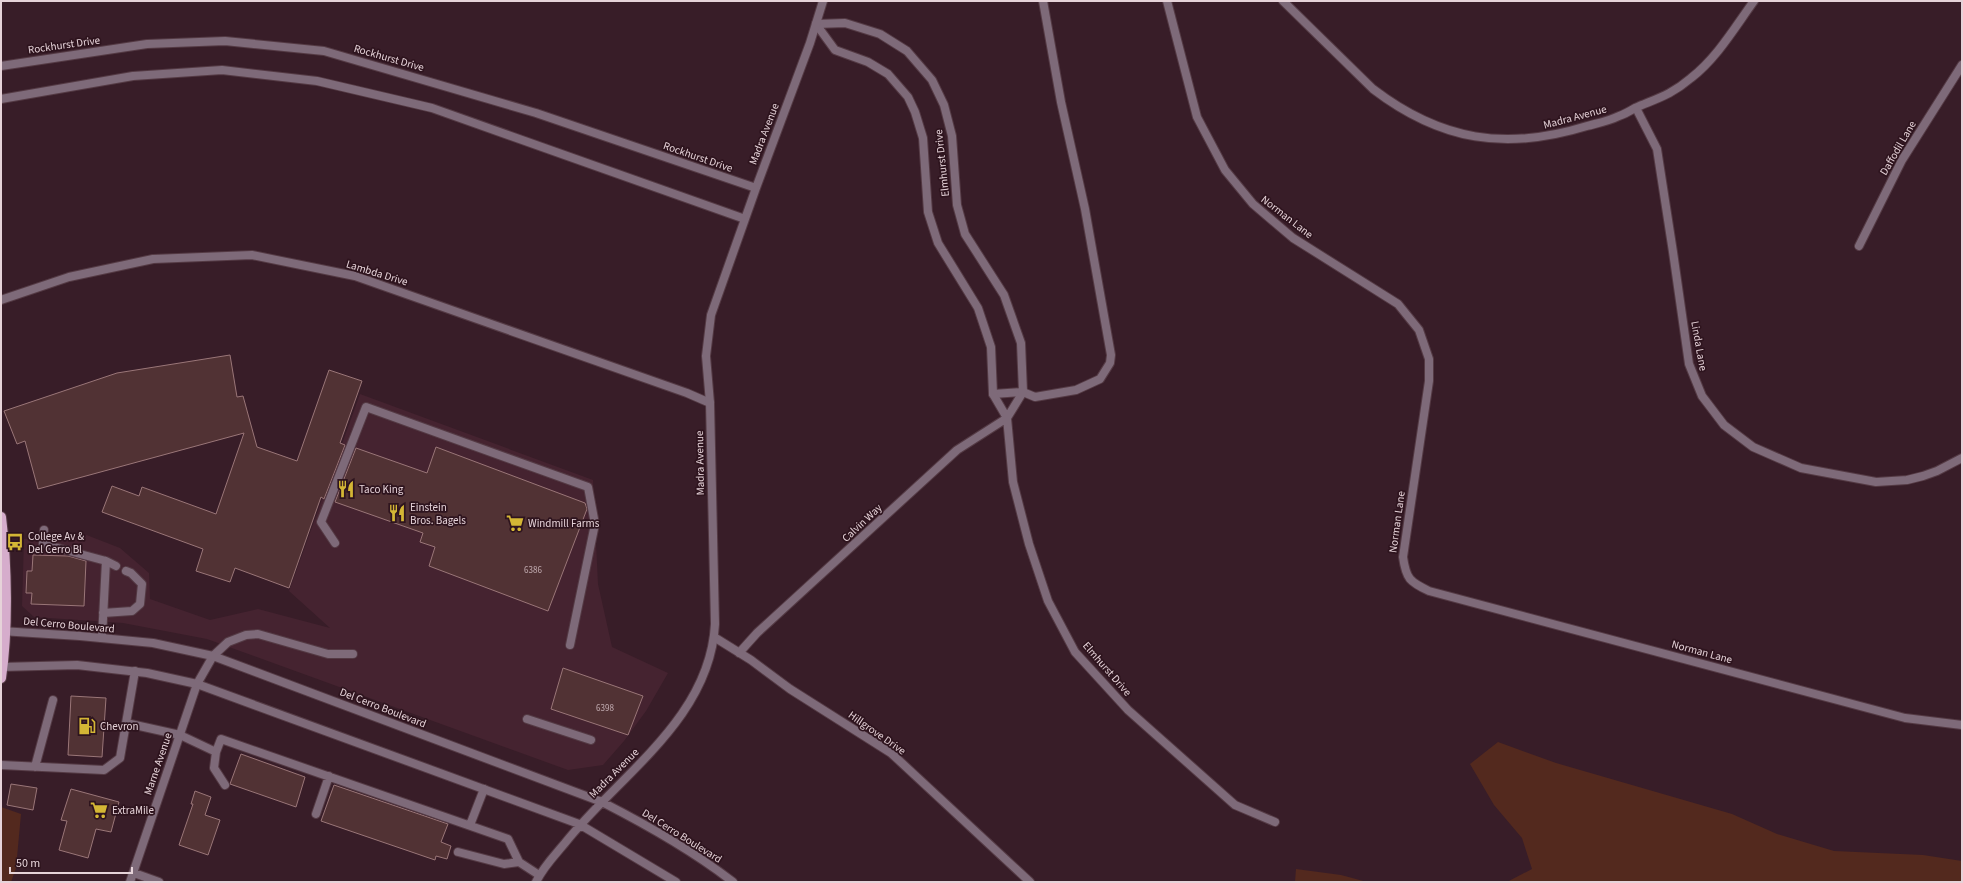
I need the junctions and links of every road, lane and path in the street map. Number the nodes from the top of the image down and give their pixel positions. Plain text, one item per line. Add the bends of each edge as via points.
1 (823, 1) edge
2 (1043, 1) edge
3 (1167, 1) edge
4 (1283, 1) edge
5 (1754, 1) edge
6 (816, 24) junction
7 (1962, 65) edge
8 (1, 66) edge
9 (1, 99) edge
10 (1636, 108) junction
11 (756, 188) junction
12 (746, 219) junction
13 (1859, 246) dead end
14 (1, 300) edge
15 (1023, 392) junction
16 (993, 394) junction
17 (710, 403) junction
18 (1006, 418) junction
19 (1962, 458) edge
20 (1, 517) edge
21 (44, 530) dead end
22 (334, 543) dead end
23 (106, 561) junction
24 (116, 566) dead end
25 (126, 570) dead end
26 (103, 613) junction
27 (3, 631) edge
28 (714, 637) junction
29 (102, 638) junction
30 (570, 645) dead end
31 (739, 653) junction
32 (353, 654) dead end
33 (213, 656) junction
34 (2, 667) edge
35 (135, 671) junction
36 (1, 678) edge
37 (197, 684) junction
38 (53, 700) dead end
39 (527, 720) dead end
40 (126, 723) junction
41 (1962, 725) edge
42 (180, 735) junction
43 (591, 740) dead end
44 (216, 752) junction
45 (1, 765) edge
46 (35, 767) junction
47 (329, 776) junction
48 (225, 785) dead end
49 (484, 789) junction
50 (602, 802) junction
51 (316, 814) dead end
52 (1275, 822) dead end
53 (579, 824) junction
54 (470, 825) junction
55 (458, 852) dead end
56 (519, 862) junction
57 (134, 873) junction
58 (538, 879) edge
59 (130, 882) edge
60 (159, 882) edge
61 (676, 882) edge
62 (733, 882) edge
63 (1030, 882) edge

1 - 6 street, Madra Avenue
2 - 15 street via 1061,102 1085,209 1111,355 1106,372 1091,385 1035,397
3 - 41 street, Norman Lane via 1197,117 1225,170 1253,204 1293,238 1398,304 1419,330 1429,359 1429,381 1403,557 1405,572 1412,583 1429,591 1905,718
4 - 10 street, Madra Avenue via 1384,97 1422,120 1459,133 1500,139 1544,137 1619,117
5 - 10 street, Madra Avenue via 1714,55 1692,78 1665,96
6 - 11 street, Madra Avenue
6 - 15 street, Elmhurst Drive via 845,23 880,34 907,51 932,80 944,105 952,136 957,205 966,234 1004,295 1021,343
6 - 16 street, Elmhurst Drive via 835,50 868,62 888,74 908,97 923,138 928,212 938,243 978,308 991,347
7 - 13 street, Daffodil Lane via 1902,160
8 - 11 street, Rockhurst Drive via 147,44 225,41 324,51 536,113
9 - 12 street via 133,76 222,70 317,81 432,108
10 - 19 street, Linda Lane via 1657,149 1689,364 1702,396 1724,425 1752,447 1801,468 1876,482 1900,481 1923,476
11 - 12 street, Madra Avenue
12 - 17 street, Madra Avenue via 711,315 706,356
14 - 17 street, Lambda Drive via 69,277 153,259 252,255 355,276 687,392
15 - 16 street
15 - 18 street
16 - 18 street, Elmhurst Drive
17 - 28 street, Madra Avenue
18 - 31 street, Calvin Way via 957,450 757,633
18 - 52 street, Elmhurst Drive via 1013,482 1029,544 1048,601 1075,652 1128,710 1236,805
20 - 27 main road via 5,569
21 - 23 street via 43,544
22 - 30 street via 322,522 366,407 588,487 595,524
23 - 24 street
23 - 26 street
25 - 26 street via 142,584 140,604 132,612
26 - 29 street
27 - 29 street, Del Cerro Boulevard
27 - 34 main road
28 - 31 street, Hillgrove Drive
28 - 50 street, Madra Avenue via 709,660 692,698 659,743
29 - 33 street, Del Cerro Boulevard via 153,644
31 - 63 street, Hillgrove Drive via 891,753
32 - 33 street, Marne Avenue via 328,654 258,634 246,634 228,642
33 - 37 street, Marne Avenue
33 - 50 street, Del Cerro Boulevard
34 - 35 street via 77,665
34 - 36 main road
35 - 37 street
35 - 40 street
37 - 42 street, Marne Avenue
37 - 49 street
38 - 46 street
39 - 43 street
40 - 42 street
40 - 46 street via 120,758 104,770
42 - 44 street
42 - 57 street, Marne Avenue
44 - 47 street via 221,739
44 - 48 street via 214,768
45 - 46 street
47 - 51 street
47 - 54 street
49 - 53 street
49 - 54 street
50 - 53 street, Madra Avenue
50 - 62 street, Del Cerro Boulevard via 648,825
53 - 58 street, Madra Avenue
53 - 61 street
54 - 56 street via 508,839
55 - 56 street via 504,864
56 - 58 street
57 - 59 street, Marne Avenue
57 - 60 street

